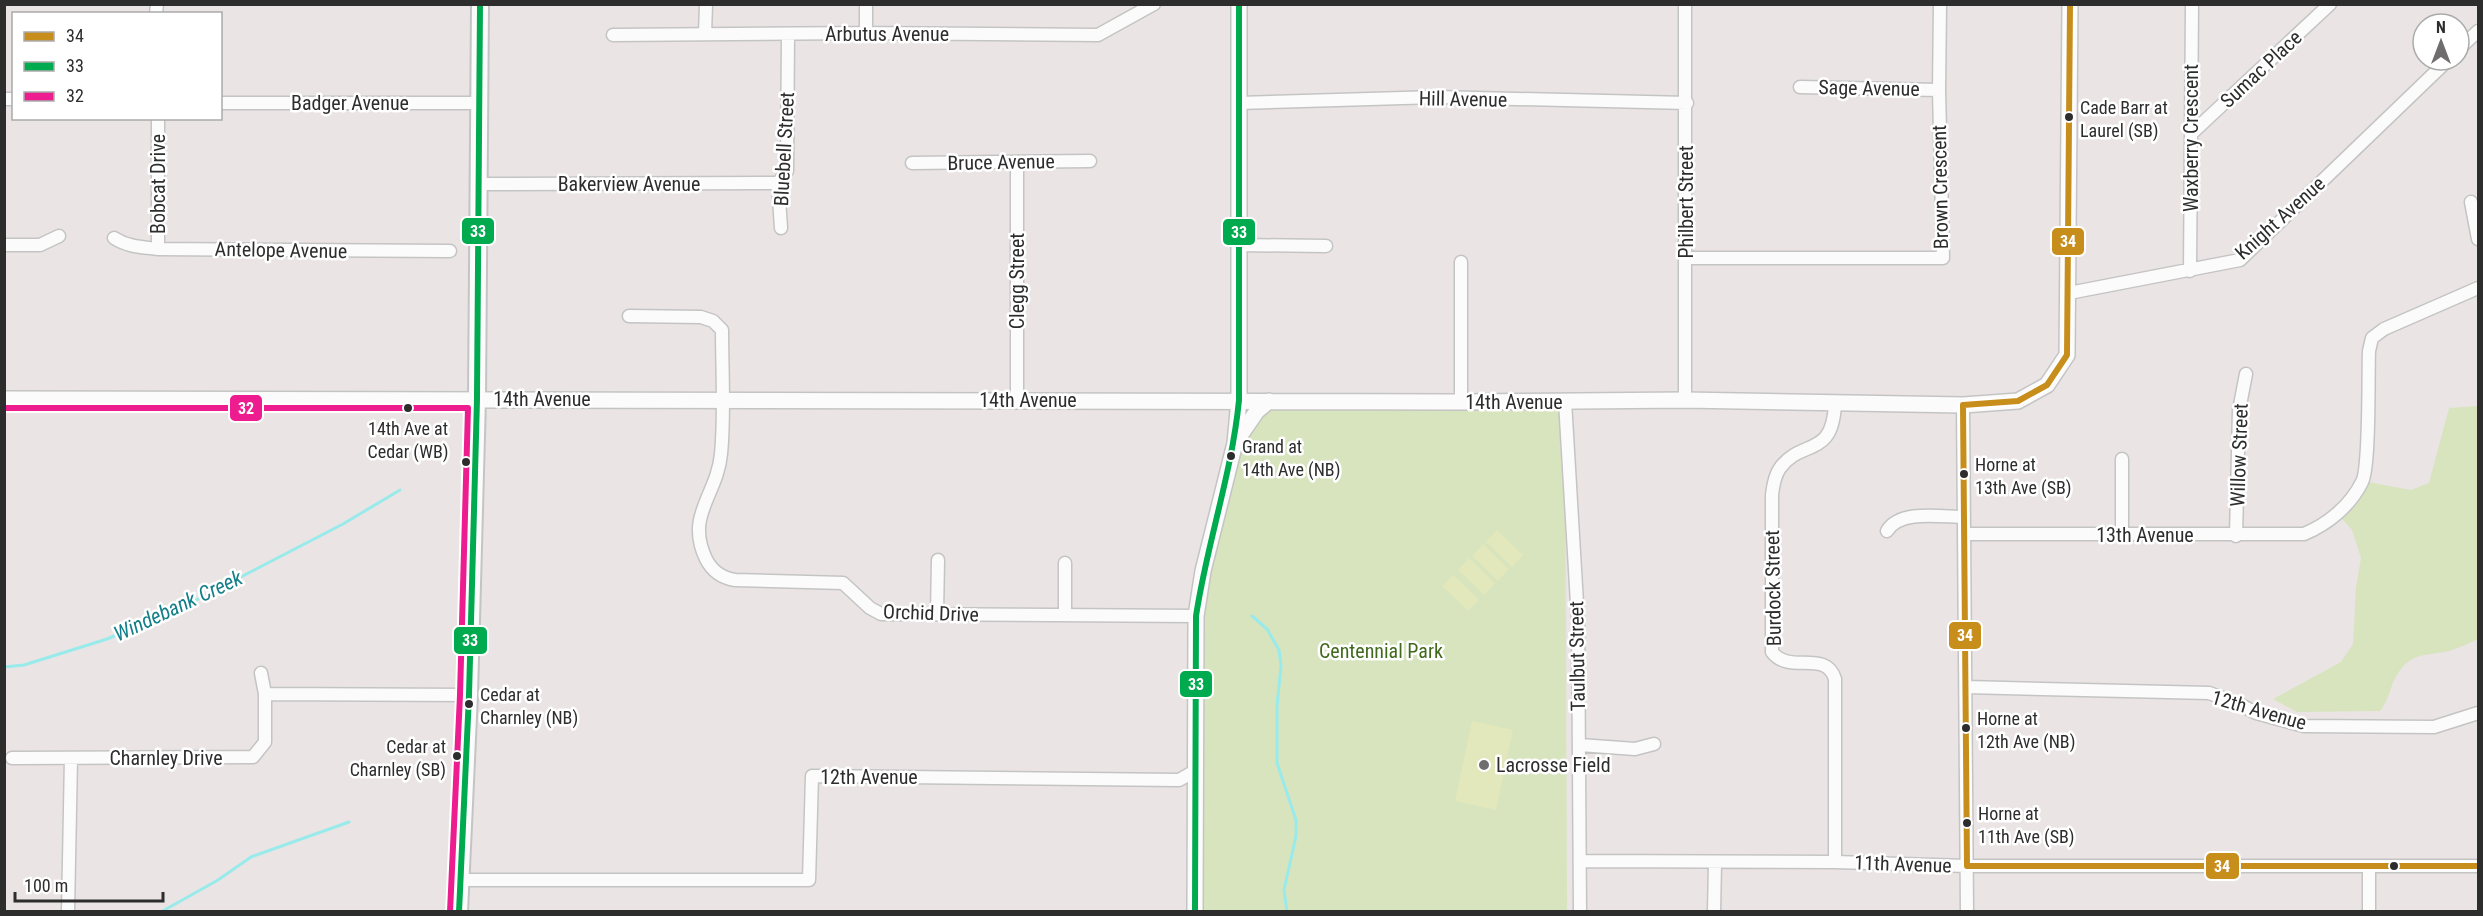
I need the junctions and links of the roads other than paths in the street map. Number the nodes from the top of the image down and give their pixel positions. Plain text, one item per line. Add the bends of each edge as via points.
1 (480, 4) edge
2 (706, 4) edge
3 (866, 4) edge
4 (1154, 4) edge
5 (1239, 4) edge
6 (1685, 4) edge
7 (1940, 4) edge
8 (2070, 4) edge
9 (2192, 4) edge
10 (2330, 4) edge
11 (866, 33) junction
12 (613, 34) dead end
13 (705, 34) junction
14 (788, 34) junction
15 (2436, 72) edge
16 (1800, 87) dead end
17 (1939, 90) junction
18 (222, 103) edge
19 (480, 103) junction
20 (1239, 103) junction
21 (1687, 103) junction
22 (158, 120) edge
23 (2192, 133) junction
24 (1090, 161) dead end
25 (1017, 162) junction
26 (912, 163) dead end
27 (778, 183) junction
28 (479, 184) junction
29 (2471, 202) dead end
30 (780, 228) dead end
31 (59, 236) dead end
32 (114, 238) dead end
33 (2478, 240) edge
34 (4, 245) edge
35 (1239, 245) junction
36 (1326, 246) dead end
37 (158, 249) junction
38 (450, 251) dead end
39 (1686, 258) junction
40 (1461, 262) dead end
41 (2190, 271) junction
42 (2478, 288) edge
43 (2069, 293) junction
44 (629, 316) dead end
45 (2246, 374) dead end
46 (4, 399) edge
47 (477, 399) junction
48 (721, 400) junction
49 (1017, 400) junction
50 (1239, 400) junction
51 (1686, 400) junction
52 (1269, 401) junction
53 (1565, 401) junction
54 (1461, 402) junction
55 (1835, 403) junction
56 (1963, 405) junction
57 (1235, 443) junction
58 (2122, 459) dead end
59 (1964, 517) junction
60 (1887, 531) dead end
61 (1964, 534) junction
62 (2122, 535) junction
63 (2236, 536) junction
64 (938, 560) dead end
65 (1065, 563) dead end
66 (937, 614) junction
67 (1065, 615) junction
68 (1196, 616) junction
69 (261, 673) dead end
70 (1966, 687) junction
71 (265, 694) junction
72 (469, 695) junction
73 (2478, 713) edge
74 (1654, 744) dead end
75 (1580, 745) junction
76 (12, 758) dead end
77 (71, 758) junction
78 (1196, 771) junction
79 (1580, 861) junction
80 (1716, 862) junction
81 (1835, 862) junction
82 (1967, 866) junction
83 (2478, 866) edge
84 (2369, 867) junction
85 (460, 880) junction
86 (68, 912) edge
87 (459, 912) edge
88 (1195, 912) edge
89 (1580, 912) edge
90 (1714, 912) edge
91 (1967, 912) edge
92 (2369, 912) edge

1 - 19 main road
2 - 13 street
3 - 11 street
4 - 11 street, Arbutus Avenue via 1098,35
5 - 20 street
6 - 21 street, Philbert Street
7 - 17 street, Brown Crescent
8 - 43 street
9 - 23 street, Waxberry Crescent
10 - 23 street, Sumac Place
11 - 14 street, Arbutus Avenue
12 - 13 street, Arbutus Avenue
13 - 14 street, Arbutus Avenue
14 - 27 street, Bluebell Street via 787,171
15 - 41 street, Knight Avenue via 2240,260
16 - 17 street, Sage Avenue
17 - 39 street, Brown Crescent via 1943,258
18 - 19 street, Badger Avenue
19 - 28 main road
20 - 21 street, Hill Avenue via 1436,97
20 - 35 street
21 - 39 street, Philbert Street
22 - 37 street, Bobcat Drive
23 - 41 street, Waxberry Crescent
24 - 25 street, Bruce Avenue
25 - 26 street, Bruce Avenue
25 - 49 street, Clegg Street
27 - 28 street, Bakerview Avenue
27 - 30 street, Bluebell Street
28 - 47 main road
29 - 33 street
31 - 34 street via 40,245
32 - 37 street, Antelope Avenue via 135,247
35 - 36 street
35 - 50 street
37 - 38 street, Antelope Avenue
39 - 51 street, Philbert Street
40 - 54 street
41 - 43 street, Knight Avenue
42 - 63 street, 13th Avenue via 2384,329 2372,338 2363,481 2338,514 2304,534
43 - 56 street, 14th Avenue via 2067,355 2047,386 2018,401
44 - 48 street, Orchid Drive via 701,317 718,325 722,330
45 - 63 street, Willow Street via 2239,410
46 - 47 street, 14th Avenue
47 - 48 street, 14th Avenue
47 - 72 main road
48 - 49 street, 14th Avenue
48 - 66 street, Orchid Drive via 720,461 698,522 703,550 713,569 735,580 838,582 848,586 875,612
49 - 50 street, 14th Avenue
50 - 52 street, 14th Avenue
50 - 57 street
51 - 53 street, 14th Avenue
51 - 55 street, 14th Avenue
52 - 54 street, 14th Avenue
52 - 57 street via 1257,411
53 - 54 street, 14th Avenue
53 - 75 street, Taulbut Street via 1578,620
55 - 56 street, 14th Avenue
55 - 81 street, Burdock Street via 1829,432 1821,442 1780,467 1774,482 1772,652 1786,662 1826,665 1835,679
56 - 59 street
57 - 68 street via 1203,570
58 - 62 street
59 - 60 street via 1900,519
59 - 61 street
61 - 62 street, 13th Avenue
61 - 70 street
62 - 63 street, 13th Avenue
64 - 66 street
65 - 67 street
66 - 67 street, Orchid Drive
67 - 68 street, Orchid Drive
68 - 78 street
69 - 71 street, Charnley Drive
70 - 73 street, 12th Avenue via 2209,693 2256,713 2304,726 2434,727
70 - 82 street
71 - 72 street
71 - 77 street, Charnley Drive via 265,742 253,757
72 - 85 main road
74 - 75 street via 1635,749
75 - 79 street, Taulbut Street
76 - 77 street, Charnley Drive
77 - 86 street
78 - 85 street, 12th Avenue via 1179,780 812,776 809,880
78 - 88 street
79 - 80 street, 11th Avenue
79 - 89 street, Taulbut Street
80 - 81 street, 11th Avenue
80 - 90 street
81 - 82 street, 11th Avenue
82 - 84 street, 11th Avenue
82 - 91 street
83 - 84 street, 11th Avenue
84 - 92 street
85 - 87 main road

